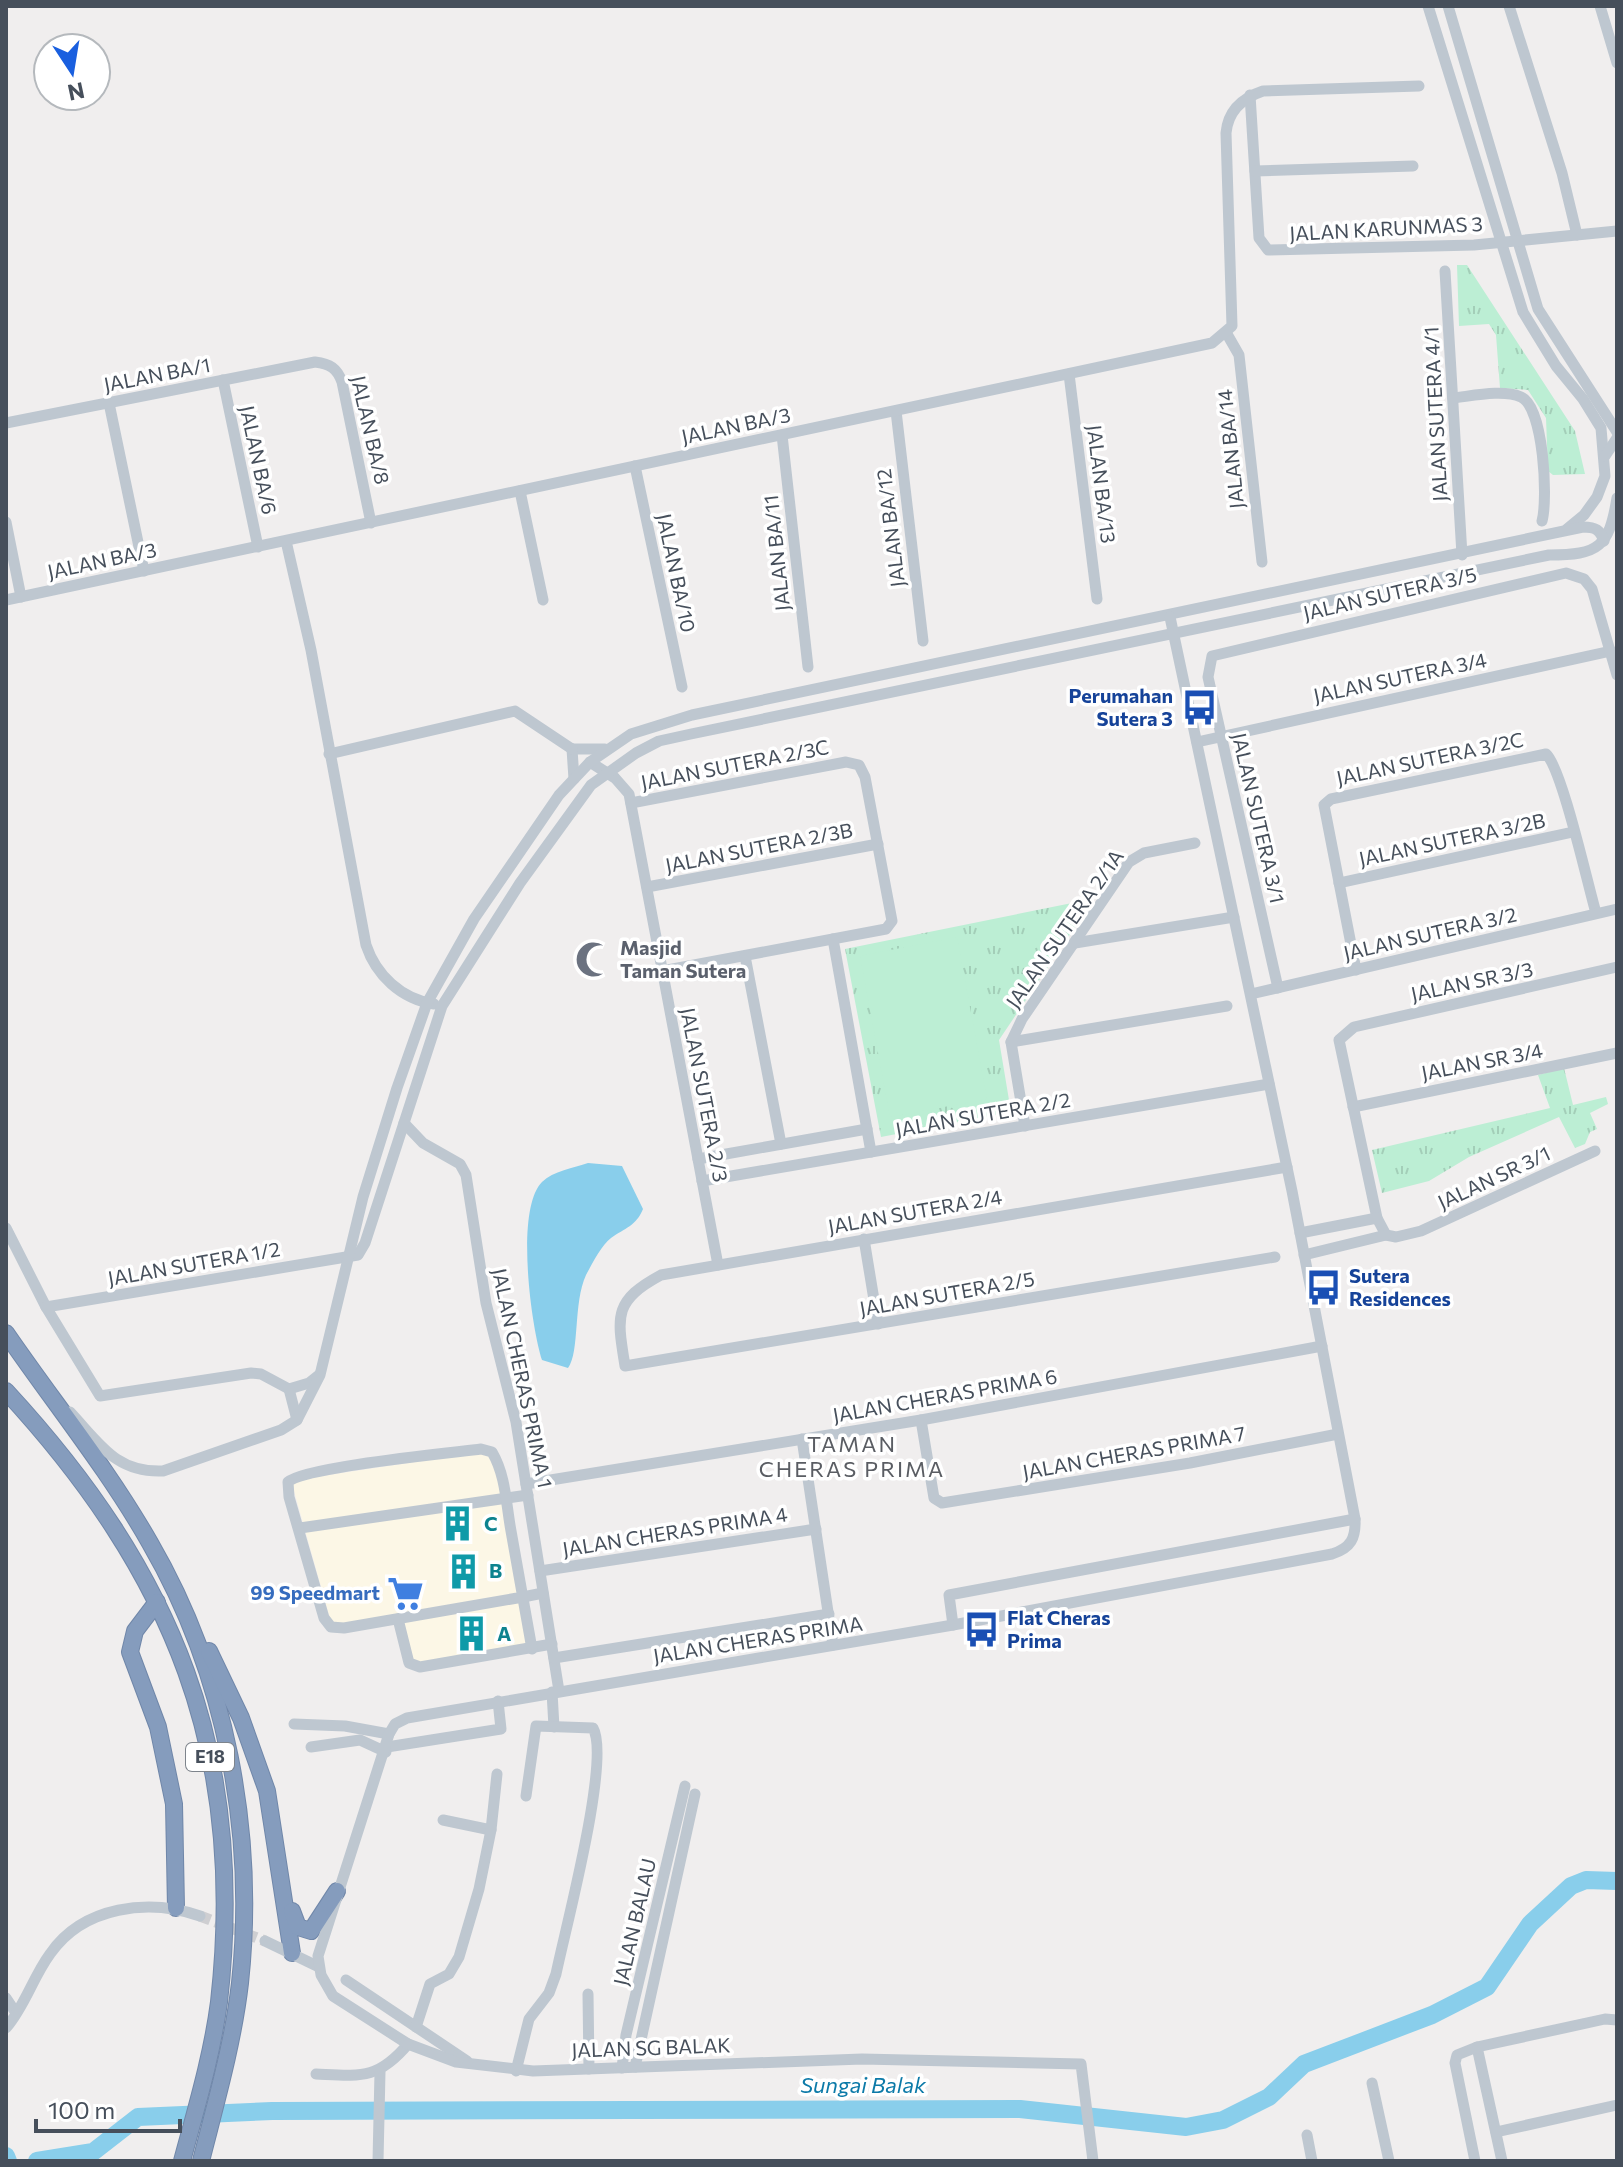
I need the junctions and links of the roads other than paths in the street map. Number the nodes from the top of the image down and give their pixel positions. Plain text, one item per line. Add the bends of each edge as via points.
1 (1428, 6) edge
2 (1448, 6) edge
3 (1509, 6) edge
4 (1600, 6) edge
5 (1616, 59) edge
6 (1419, 86) dead end
7 (1250, 95) junction
8 (1413, 166) dead end
9 (1255, 171) junction
10 (1617, 231) edge
11 (1577, 235) junction
12 (1515, 239) junction
13 (1498, 241) junction
14 (1445, 271) dead end
15 (1227, 334) junction
16 (315, 362) joint
17 (1069, 374) junction
18 (223, 380) junction
19 (1453, 398) junction
20 (109, 403) junction
21 (896, 411) junction
22 (6, 423) edge
23 (1617, 432) edge
24 (782, 435) junction
25 (1617, 438) edge
26 (1605, 456) junction
27 (635, 466) junction
28 (520, 491) junction
29 (1617, 498) edge
30 (1542, 521) dead end
31 (6, 522) edge
32 (371, 523) junction
33 (1564, 532) junction
34 (286, 541) junction
35 (1604, 541) junction
36 (258, 547) junction
37 (1462, 555) junction
38 (1262, 562) dead end
39 (144, 571) junction
40 (21, 597) junction
41 (1097, 599) dead end
42 (6, 600) edge
43 (543, 600) dead end
44 (1170, 617) junction
45 (1175, 636) junction
46 (923, 641) dead end
47 (1611, 651) junction
48 (1212, 656) joint
49 (808, 667) dead end
50 (1617, 675) edge
51 (682, 687) dead end
52 (1222, 736) junction
53 (1197, 742) junction
54 (572, 749) junction
55 (605, 749) junction
56 (329, 754) junction
57 (590, 762) junction
58 (607, 773) junction
59 (574, 779) junction
60 (631, 803) junction
61 (1573, 832) junction
62 (1195, 843) dead end
63 (878, 844) junction
64 (1339, 883) junction
65 (647, 887) junction
66 (1617, 909) edge
67 (1596, 913) junction
68 (1234, 917) junction
69 (833, 939) junction
70 (1075, 943) junction
71 (745, 956) junction
72 (1617, 967) edge
73 (1356, 970) junction
74 (662, 971) junction
75 (1278, 988) junction
76 (1251, 994) junction
77 (427, 1003) junction
78 (442, 1006) junction
79 (1227, 1006) dead end
80 (1011, 1042) junction
81 (1617, 1053) edge
82 (1269, 1084) junction
83 (1353, 1107) junction
84 (404, 1123) junction
85 (1025, 1126) junction
86 (867, 1129) junction
87 (423, 1143) junction
88 (781, 1144) junction
89 (395, 1150) junction
90 (1595, 1151) dead end
91 (871, 1152) junction
92 (698, 1159) junction
93 (1287, 1167) junction
94 (702, 1181) junction
95 (1377, 1218) junction
96 (6, 1228) edge
97 (1300, 1233) junction
98 (1386, 1235) junction
99 (864, 1239) junction
100 (1304, 1255) junction
101 (348, 1256) junction
102 (1275, 1257) dead end
103 (718, 1265) junction
104 (46, 1307) junction
105 (878, 1324) junction
106 (6, 1333) edge
107 (1322, 1346) junction
108 (625, 1366) joint
109 (32, 1371) junction
110 (320, 1375) junction
111 (289, 1389) junction
112 (6, 1391) edge
113 (297, 1420) junction
114 (921, 1420) junction
115 (1338, 1434) junction
116 (802, 1439) junction
117 (527, 1490) junction
118 (505, 1499) junction
119 (1355, 1519) junction
120 (300, 1528) junction
121 (816, 1529) junction
122 (540, 1571) junction
123 (543, 1593) junction
124 (523, 1597) junction
125 (157, 1602) junction
126 (829, 1614) junction
127 (398, 1619) junction
128 (953, 1625) junction
129 (194, 1631) junction
130 (552, 1644) junction
131 (833, 1645) junction
132 (532, 1649) junction
133 (554, 1658) junction
134 (554, 1695) junction
135 (499, 1713) junction
136 (294, 1724) dead end
137 (554, 1724) junction
138 (387, 1744) junction
139 (311, 1747) dead end
140 (497, 1774) dead end
141 (685, 1786) dead end
142 (695, 1794) dead end
143 (526, 1796) dead end
144 (443, 1820) dead end
145 (491, 1830) junction
146 (337, 1891) junction
147 (285, 1895) junction
148 (176, 1908) junction
149 (200, 1916) tunnel mouth
150 (265, 1941) tunnel mouth
151 (319, 1944) junction
152 (292, 1953) junction
153 (319, 1967) junction
154 (346, 1980) dead end
155 (588, 1994) dead end
156 (6, 1998) edge
157 (16, 2013) junction
158 (1617, 2020) edge
159 (416, 2027) junction
160 (6, 2028) edge
161 (408, 2044) junction
162 (1477, 2047) junction
163 (475, 2066) junction
164 (629, 2068) junction
165 (589, 2069) junction
166 (516, 2071) junction
167 (380, 2072) junction
168 (316, 2074) dead end
169 (1372, 2083) dead end
170 (1617, 2105) edge
171 (1496, 2132) junction
172 (1307, 2135) dead end
173 (379, 2157) edge
174 (182, 2161) edge
175 (201, 2161) edge
176 (1093, 2161) edge
177 (1312, 2161) edge
178 (1389, 2161) edge
179 (1475, 2161) edge
180 (1502, 2161) edge

1 - 13 street
2 - 12 street
3 - 11 street
4 - 5 street
6 - 7 street
7 - 9 street, JALAN KARUNMAS 3
7 - 15 street via 1227,122 1233,313
8 - 9 street
9 - 13 street, JALAN KARUNMAS 3 via 1259,238 1268,250
10 - 11 street, JALAN KARUNMAS 3
11 - 12 street, JALAN KARUNMAS 3
12 - 13 street, JALAN KARUNMAS 3
12 - 23 street via 1538,309
13 - 26 street via 1523,312 1601,428
14 - 19 street, JALAN SUTERA 4/1
15 - 17 street, JALAN BA/3 via 1212,343
15 - 38 street, JALAN BA/14 via 1239,355
16 - 18 street, JALAN BA/1
16 - 32 street, JALAN BA/8 via 338,371 342,382
17 - 21 street, JALAN BA/3
17 - 41 street, JALAN BA/13
18 - 20 street, JALAN BA/1
18 - 36 street, JALAN BA/6
19 - 30 street via 1516,395 1529,403 1539,426
19 - 37 street, JALAN SUTERA 4/1
20 - 22 street, JALAN BA/1
20 - 39 street
21 - 24 street, JALAN BA/3
21 - 46 street, JALAN BA/12
24 - 27 street, JALAN BA/3
24 - 49 street, JALAN BA/11
25 - 26 street
26 - 33 street via 1597,497
27 - 28 street, JALAN BA/3
27 - 51 street, JALAN BA/10
28 - 32 street, JALAN BA/3
28 - 43 street
29 - 35 street
31 - 40 street
32 - 34 street, JALAN BA/3
33 - 35 street via 1593,527
33 - 37 street
34 - 36 street, JALAN BA/3
34 - 56 street
35 - 45 street via 1583,554 1549,555
36 - 39 street, JALAN BA/3
37 - 44 street
39 - 40 street, JALAN BA/3
40 - 42 street, JALAN BA/3
44 - 45 street
44 - 55 street via 651,725
45 - 53 street
45 - 58 street via 659,741
47 - 48 street, JALAN SUTERA 3/5 via 1592,589 1576,576 1555,575
47 - 50 street
47 - 52 street, JALAN SUTERA 3/4
48 - 52 street, JALAN SUTERA 3/1 via 1208,677
52 - 53 street, JALAN SUTERA 3/4
52 - 75 street, JALAN SUTERA 3/1
53 - 68 street
54 - 55 street
54 - 56 street via 515,711
54 - 59 street
55 - 57 street
56 - 77 street via 371,961 391,986
57 - 58 street, JALAN SUTERA 2/3
57 - 59 street
58 - 60 street, JALAN SUTERA 2/3 via 624,786
58 - 78 street via 591,785 541,852
59 - 77 street via 474,919
60 - 63 street, JALAN SUTERA 2/3C via 846,762 859,765 865,777
60 - 65 street, JALAN SUTERA 2/3
61 - 64 street, JALAN SUTERA 3/2B
61 - 64 street, JALAN SUTERA 3/2C via 1552,759 1546,754 1331,799 1324,805
61 - 67 street
62 - 70 street, JALAN SUTERA 2/1A via 1136,856
63 - 65 street, JALAN SUTERA 2/3B
63 - 69 street via 892,921 886,929
64 - 73 street
65 - 74 street, JALAN SUTERA 2/3
66 - 67 street, JALAN SUTERA 3/2
67 - 73 street, JALAN SUTERA 3/2
68 - 70 street
68 - 76 street
69 - 71 street
69 - 86 street
70 - 80 street, JALAN SUTERA 2/1A
71 - 74 street
71 - 88 street
72 - 83 street, JALAN SR 3/3 via 1354,1027 1339,1040
73 - 75 street, JALAN SUTERA 3/2
74 - 92 street, JALAN SUTERA 2/3
75 - 76 street, JALAN SUTERA 3/2
76 - 82 street
77 - 78 street
77 - 101 street
78 - 84 street
79 - 80 street
80 - 85 street
81 - 83 street, JALAN SR 3/4
82 - 85 street, JALAN SUTERA 2/2
82 - 93 street
83 - 95 street
84 - 87 street, JALAN CHERAS PRIMA 1
84 - 89 street
85 - 91 street, JALAN SUTERA 2/2
86 - 88 street
86 - 91 street
87 - 89 street
87 - 117 street, JALAN CHERAS PRIMA 1 via 460,1164 466,1175 486,1303
88 - 92 street
89 - 101 street via 362,1251
90 - 98 street, JALAN SR 3/1 via 1407,1236
91 - 94 street, JALAN SUTERA 2/2
92 - 94 street, JALAN SUTERA 2/3
93 - 97 street
93 - 99 street, JALAN SUTERA 2/4
94 - 103 street, JALAN SUTERA 2/3
95 - 97 street
95 - 98 street
96 - 104 street
97 - 100 street
98 - 100 street
99 - 103 street, JALAN SUTERA 2/4
99 - 105 street
100 - 107 street
101 - 104 street, JALAN SUTERA 1/2
101 - 110 street
102 - 105 street, JALAN SUTERA 2/5
103 - 108 street, JALAN SUTERA 2/4 via 661,1275 626,1298 619,1311
104 - 111 street via 100,1396 251,1373
105 - 108 street, JALAN SUTERA 2/5
106 - 109 highway, E18
107 - 114 street, JALAN CHERAS PRIMA 6
107 - 115 street
109 - 113 street via 121,1464 143,1472 163,1471
109 - 129 highway, E18 via 134,1515
110 - 111 street
110 - 113 street
111 - 113 street
112 - 125 highway, E18 via 94,1497
114 - 115 street, JALAN CHERAS PRIMA 7 via 936,1502 1117,1476
114 - 116 street, JALAN CHERAS PRIMA 6
115 - 119 street
116 - 117 street, JALAN CHERAS PRIMA 6
116 - 121 street
117 - 118 street, JALAN CHERAS PRIMA 6
117 - 122 street, JALAN CHERAS PRIMA 1
118 - 120 street, JALAN CHERAS PRIMA 6
118 - 120 street via 501,1468 492,1452 481,1449 293,1477 287,1489
118 - 124 street
119 - 128 street, JALAN CHERAS PRIMA via 1352,1542 1332,1554
119 - 128 street via 949,1595
120 - 127 street via 331,1627
121 - 122 street, JALAN CHERAS PRIMA 4
121 - 126 street
122 - 123 street, JALAN CHERAS PRIMA 1
123 - 124 street
123 - 130 street, JALAN CHERAS PRIMA 1
124 - 127 street
124 - 132 street
125 - 148 highway via 135,1631 130,1652 158,1727 174,1804
125 - 174 highway, E18 via 191,1679 223,1833 224,1940 218,2005
126 - 131 street
126 - 133 street
127 - 132 street via 406,1657 414,1666
128 - 131 street, JALAN CHERAS PRIMA
129 - 147 highway via 255,1751
129 - 175 highway, E18 via 219,1715 241,1833 242,1943 225,2069
130 - 132 street
130 - 133 street, JALAN CHERAS PRIMA 1
131 - 134 street, JALAN CHERAS PRIMA
133 - 134 street, JALAN CHERAS PRIMA 1
134 - 135 street, JALAN CHERAS PRIMA
134 - 137 street, JALAN CHERAS PRIMA 1
135 - 138 street, JALAN CHERAS PRIMA via 407,1718 395,1724
135 - 138 street via 501,1729
136 - 138 street via 345,1726
137 - 143 street via 536,1726
137 - 166 street via 593,1728 600,1752 556,1974 529,2019
138 - 139 street via 360,1740
138 - 146 street
140 - 145 street
141 - 164 street, JALAN BALAU via 626,2035
142 - 164 street
144 - 145 street
145 - 159 street via 456,1966 430,1984
146 - 147 highway via 311,1931 298,1927
146 - 151 street
147 - 152 highway
148 - 149 street
148 - 157 street via 145,1906 80,1925 51,1951
150 - 152 street
151 - 152 street via 308,1953
151 - 153 street
152 - 153 street
153 - 161 street, JALAN SG BALAK via 339,2001
154 - 159 street
155 - 165 street
156 - 157 street
157 - 160 street
158 - 162 street
159 - 163 street
161 - 163 street, JALAN SG BALAK
161 - 167 street
162 - 171 street
162 - 179 street via 1457,2055 1455,2063
163 - 166 street, JALAN SG BALAK
164 - 165 street, JALAN SG BALAK
164 - 176 street, JALAN SG BALAK via 862,2059 1081,2064
165 - 166 street, JALAN SG BALAK
167 - 168 street
167 - 173 street
169 - 178 street
170 - 171 street
171 - 180 street
172 - 177 street

